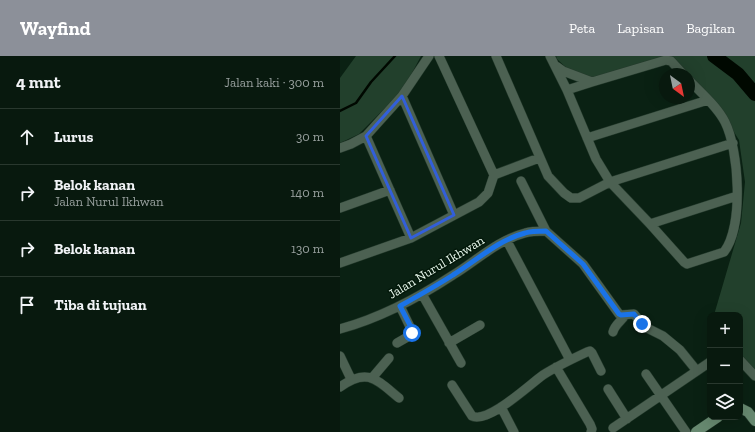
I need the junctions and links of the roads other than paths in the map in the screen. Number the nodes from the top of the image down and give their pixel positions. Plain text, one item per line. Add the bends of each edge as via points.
1 (429, 56) edge
2 (439, 56) edge
3 (496, 56) edge
4 (550, 56) edge
5 (555, 66) junction
6 (677, 68) edge
7 (592, 82) junction
8 (695, 86) edge
9 (567, 90) junction
10 (402, 96) junction
11 (708, 100) junction
12 (366, 136) junction
13 (587, 138) junction
14 (733, 143) junction
15 (340, 148) edge
16 (539, 158) junction
17 (494, 175) junction
18 (521, 181) dead end
19 (610, 182) junction
20 (390, 190) junction
21 (737, 196) junction
22 (340, 208) edge
23 (454, 215) junction
24 (650, 224) junction
25 (546, 231) junction
26 (411, 238) junction
27 (507, 241) junction
28 (340, 263) edge
29 (422, 294) junction
30 (400, 306) junction
31 (625, 315) junction
32 (480, 325) dead end
33 (340, 329) edge
34 (613, 332) dead end
35 (397, 343) dead end
36 (449, 343) junction
37 (340, 356) edge
38 (389, 358) dead end
39 (570, 360) junction
40 (461, 363) dead end
41 (743, 363) edge
42 (707, 364) edge
43 (556, 367) junction
44 (601, 371) dead end
45 (697, 371) junction
46 (646, 374) dead end
47 (755, 376) edge
48 (372, 378) junction
49 (351, 379) junction
50 (452, 385) dead end
51 (340, 387) edge
52 (608, 389) dead end
53 (662, 396) junction
54 (400, 398) dead end
55 (501, 407) junction
56 (743, 410) edge
57 (627, 419) junction
58 (714, 420) edge
59 (755, 421) edge
60 (613, 428) dead end
61 (514, 432) edge
62 (591, 432) edge
63 (686, 432) edge
64 (696, 432) edge

1 - 10 street
2 - 17 street
3 - 16 street
4 - 5 street
5 - 7 street
5 - 9 street
6 - 7 street via 671,61 666,60
7 - 9 street
8 - 11 street
9 - 13 street
10 - 12 street
10 - 23 street
11 - 13 street
11 - 14 street via 725,122
12 - 15 street
12 - 20 street
13 - 19 street
14 - 19 street
14 - 21 street
16 - 17 street
16 - 19 street via 548,176 571,198 579,198
17 - 23 street via 484,198
18 - 25 street
19 - 24 street
20 - 22 street
20 - 26 street
21 - 24 street
21 - 24 street via 734,224 729,244 724,252 690,263 684,262
23 - 26 street
25 - 27 street, Jalan Nurul Ikhwan via 525,233
25 - 31 street via 580,261 619,314
26 - 28 street
27 - 29 street, Jalan Nurul Ikhwan
27 - 39 street
29 - 30 street, Jalan Nurul Ikhwan
29 - 36 street
30 - 33 street, Jalan Nurul Ikhwan
30 - 35 street via 412,331 411,335
31 - 34 street
31 - 45 street via 634,314 645,327 663,336 680,350
32 - 36 street
36 - 40 street
37 - 49 street
38 - 48 street
39 - 43 street
39 - 44 street via 590,351
41 - 47 street
42 - 45 street
43 - 55 street
43 - 62 street via 590,424
45 - 53 street
46 - 53 street
48 - 49 street
48 - 54 street
49 - 51 street
50 - 55 street via 474,417 489,414
52 - 57 street
53 - 57 street
53 - 63 street
55 - 61 street
56 - 59 main road
57 - 60 street
58 - 64 main road

